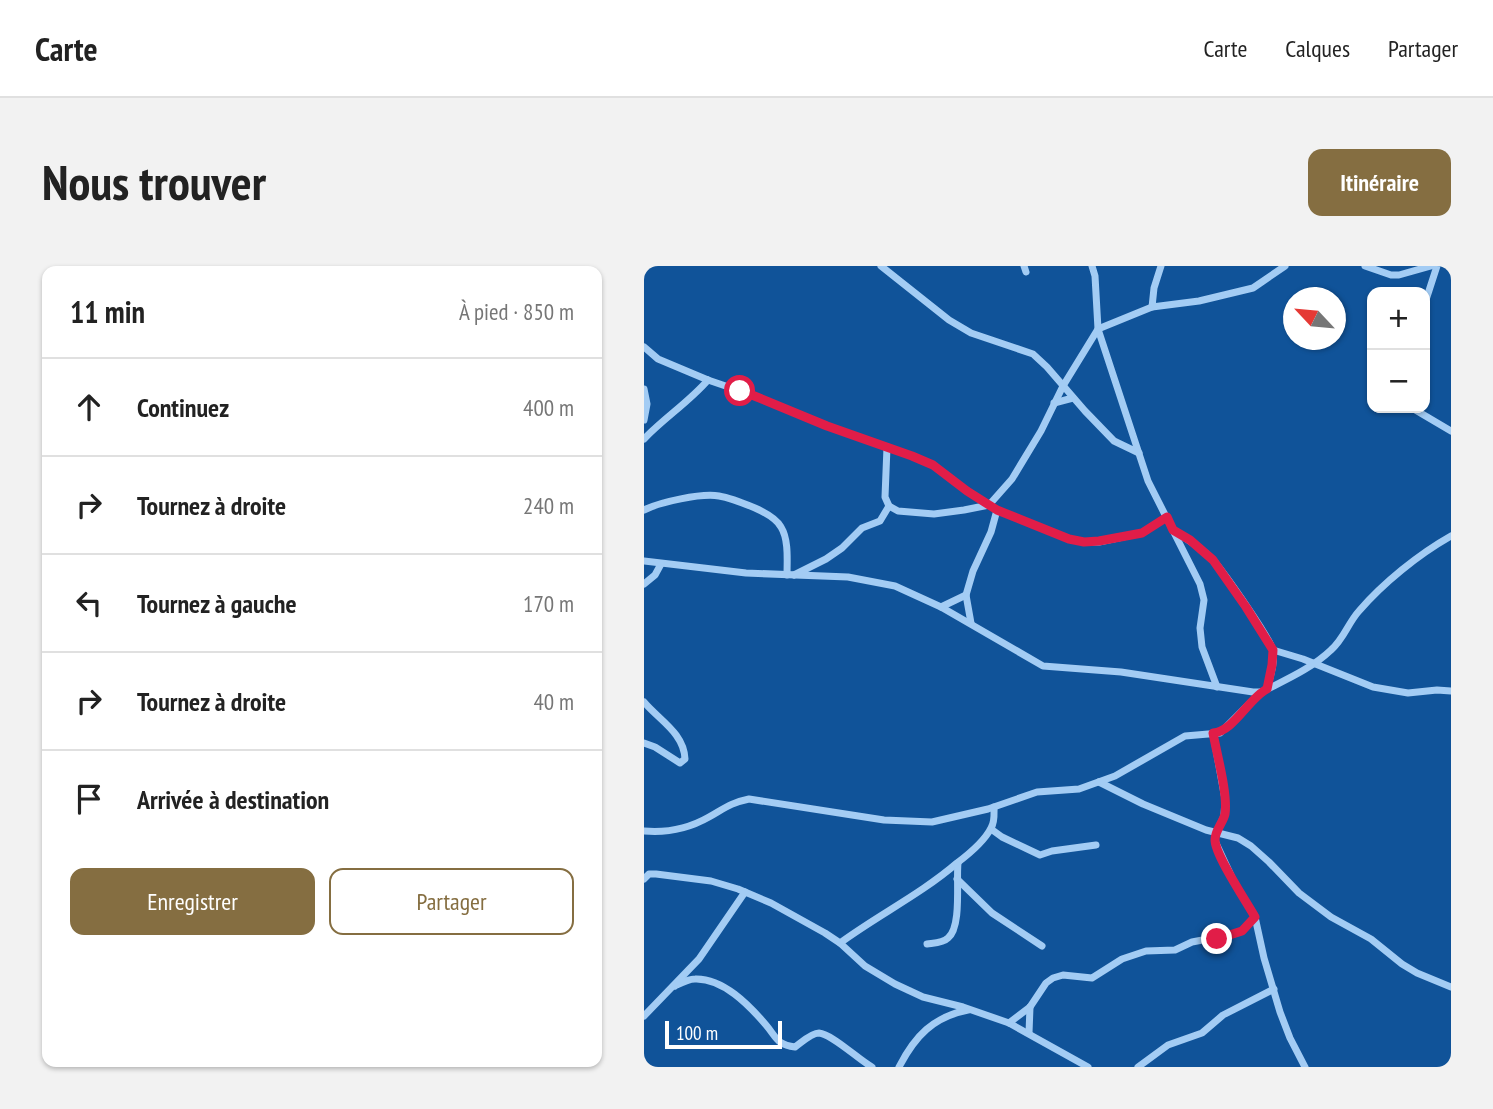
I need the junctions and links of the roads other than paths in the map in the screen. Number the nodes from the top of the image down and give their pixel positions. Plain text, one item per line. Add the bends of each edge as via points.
1 (881, 266) edge
2 (1092, 266) edge
3 (1161, 266) edge
4 (1285, 266) edge
5 (1365, 266) edge
6 (1431, 266) edge
7 (1437, 266) edge
8 (1430, 288) edge
9 (1152, 307) junction
10 (1098, 329) junction
11 (644, 347) edge
12 (708, 380) junction
13 (1063, 386) junction
14 (644, 389) edge
15 (1073, 398) junction
16 (1054, 403) junction
17 (1420, 413) edge
18 (644, 419) edge
19 (1451, 431) edge
20 (644, 439) edge
21 (887, 447) junction
22 (1139, 453) junction
23 (989, 505) junction
24 (889, 506) junction
25 (644, 510) edge
26 (997, 510) junction
27 (1167, 517) junction
28 (1173, 530) junction
29 (1450, 537) edge
30 (644, 561) edge
31 (661, 564) junction
32 (791, 575) junction
33 (644, 584) edge
34 (966, 596) junction
35 (941, 607) junction
36 (971, 623) junction
37 (1273, 650) junction
38 (1315, 664) junction
39 (1217, 687) junction
40 (1264, 690) junction
41 (1451, 691) edge
42 (644, 702) edge
43 (1213, 733) junction
44 (644, 743) edge
45 (1099, 782) junction
46 (995, 807) junction
47 (991, 829) junction
48 (644, 831) edge
49 (1216, 833) junction
50 (1096, 845) dead end
51 (958, 863) junction
52 (946, 872) junction
53 (957, 878) junction
54 (644, 879) edge
55 (745, 892) junction
56 (1255, 917) junction
57 (840, 943) junction
58 (927, 944) dead end
59 (1042, 946) dead end
60 (675, 985) junction
61 (1451, 987) edge
62 (1274, 989) junction
63 (1030, 1007) junction
64 (971, 1009) junction
65 (644, 1016) edge
66 (1009, 1023) junction
67 (1029, 1033) junction
68 (872, 1067) edge
69 (899, 1067) edge
70 (1088, 1067) edge
71 (1139, 1067) edge
72 (1305, 1067) edge

1 - 13 street via 971,333 1033,354
2 - 10 street
3 - 9 street
4 - 9 street via 1253,288
5 - 6 street via 1391,275
7 - 8 street
9 - 10 street
10 - 13 street
10 - 22 street
11 - 12 street via 658,359
12 - 20 street
12 - 21 street
13 - 15 street
13 - 16 street
14 - 18 street
15 - 16 street
15 - 22 street via 1114,441
16 - 23 street via 1012,479
17 - 19 street
21 - 23 street via 933,465
21 - 24 street via 885,498
22 - 27 street
23 - 24 street via 934,514
23 - 26 street
24 - 32 street via 880,521 862,528 842,548
25 - 32 street via 675,499 715,495 761,510 781,527
26 - 27 street via 1084,542 1142,533
26 - 34 street
27 - 28 street
28 - 37 street via 1213,560
28 - 39 street via 1200,584 1202,647
29 - 38 street via 1423,553 1375,594 1334,648
30 - 31 street
31 - 32 street
31 - 33 street
32 - 35 street via 848,577 895,586
34 - 35 street
34 - 36 street
35 - 36 street
36 - 39 street via 1043,666
37 - 38 street
37 - 40 street
38 - 40 street
38 - 41 street via 1373,687 1408,693
39 - 40 street
40 - 43 street via 1231,724
42 - 44 street via 679,737 685,759 680,762
43 - 45 street via 1185,736
43 - 49 street via 1225,799
45 - 46 street via 1079,789 1037,792
45 - 49 street
46 - 47 street
46 - 48 street via 932,822 884,820 749,799 731,803 685,828
47 - 50 street via 1040,855
47 - 51 street
49 - 56 street via 1217,848
49 - 61 street via 1251,846 1331,917 1371,939 1410,969
51 - 52 street
51 - 53 street
52 - 53 street
52 - 57 street
53 - 58 street via 958,910 952,933 944,941
53 - 59 street via 992,913
54 - 55 street via 656,874 711,881
55 - 57 street
55 - 60 street
56 - 62 street
56 - 63 street via 1234,934 1175,950 1146,951 1122,959 1092,978 1053,978
57 - 64 street via 865,966 907,990
60 - 65 street
60 - 68 street via 692,978 719,985 752,1010 780,1043 795,1047 816,1033 822,1034
62 - 71 street via 1223,1015 1202,1033 1168,1045
62 - 72 street
63 - 66 street
63 - 67 street
64 - 66 street
64 - 69 street via 926,1029
66 - 67 street
67 - 70 street

